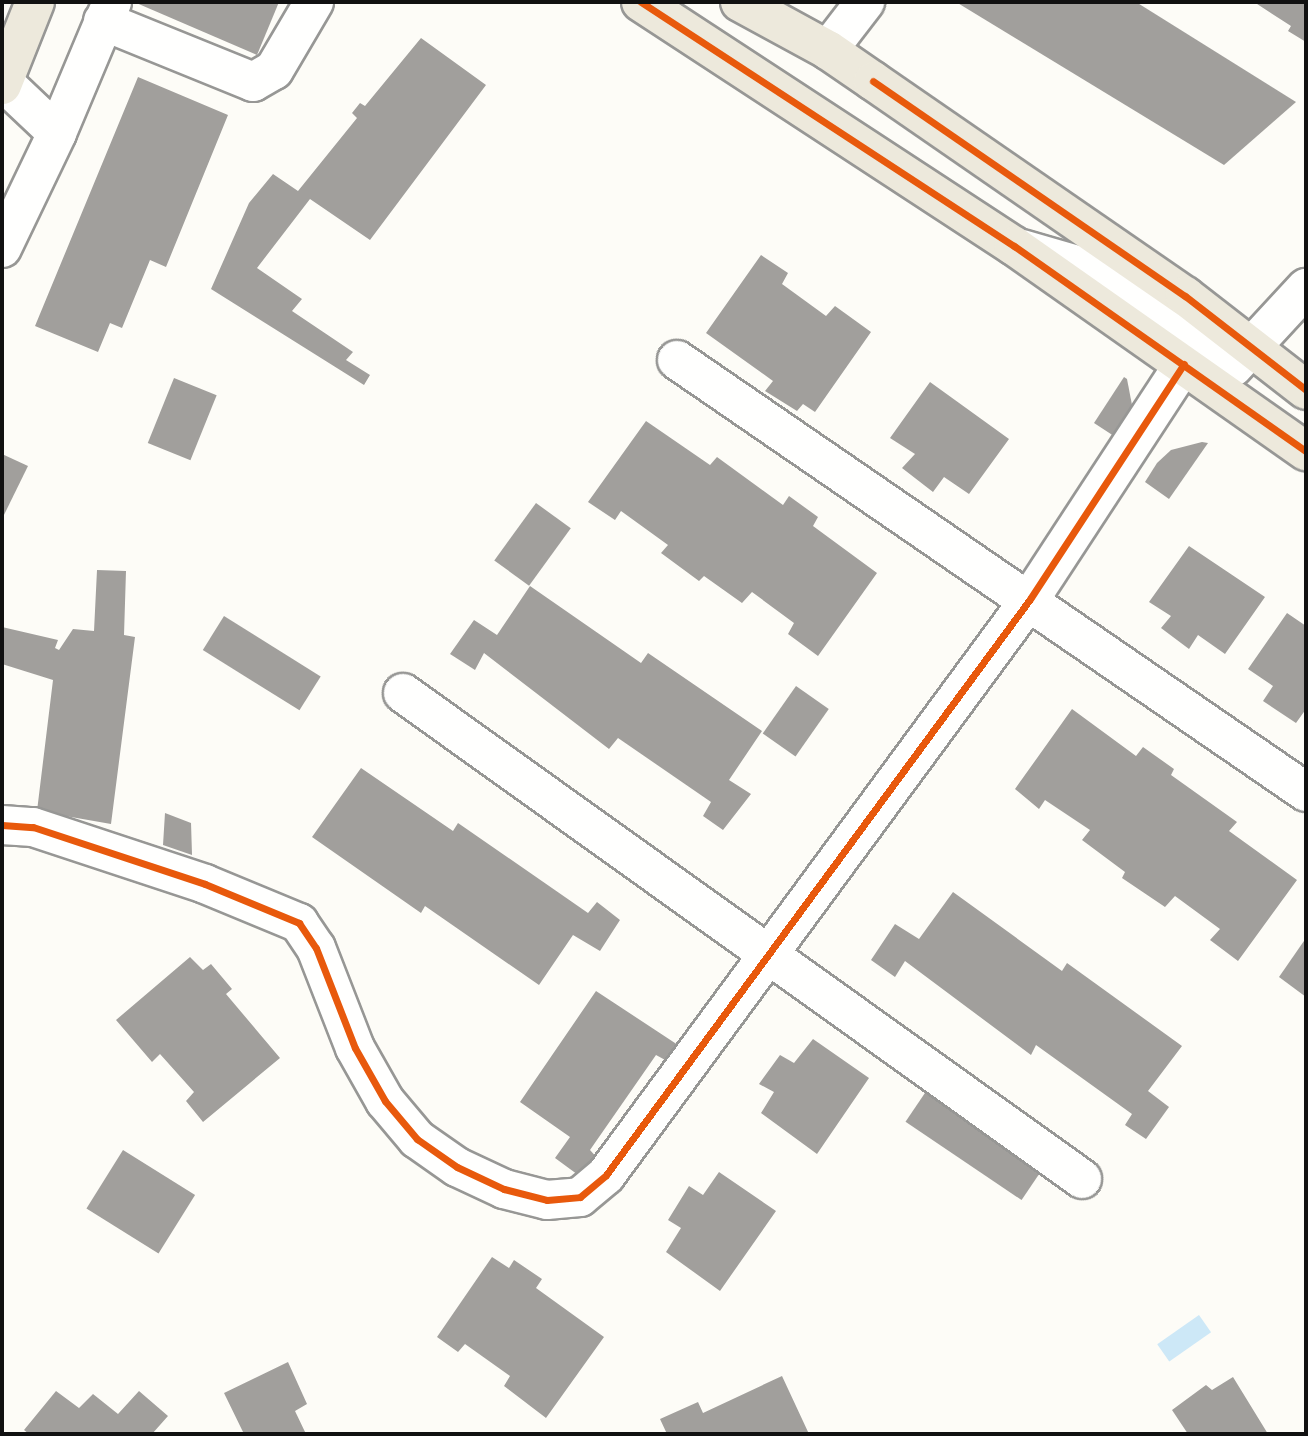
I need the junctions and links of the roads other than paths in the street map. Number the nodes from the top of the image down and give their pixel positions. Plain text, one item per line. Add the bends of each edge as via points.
1 (35, 2) edge
2 (314, 2) edge
3 (641, 2) edge
4 (740, 2) edge
5 (865, 2) edge
6 (108, 12) edge
7 (828, 50) junction
8 (2, 84) edge
9 (57, 133) junction
10 (1014, 246) junction
11 (2, 248) edge
12 (1306, 288) edge
13 (1252, 346) junction
14 (677, 360) dead end
15 (1184, 364) junction
16 (1306, 390) edge
17 (1306, 451) edge
18 (1030, 599) junction
19 (403, 693) dead end
20 (1306, 792) edge
21 (2, 825) edge
22 (768, 951) junction
23 (1082, 1178) dead end

1 - 8 main road
2 - 6 street via 274,70 253,82
3 - 10 main road
4 - 7 main road
5 - 7 street
6 - 9 street
7 - 13 main road
8 - 9 street
9 - 11 street
10 - 13 street via 1081,266 1169,329 1233,367
10 - 15 main road
12 - 13 street
13 - 16 main road
14 - 18 street
15 - 17 main road
15 - 18 street
18 - 20 street
18 - 22 street
19 - 22 street
21 - 22 street via 33,827 205,884 299,923 316,948 355,1048 385,1101 417,1139 492,1184 547,1200 580,1197 606,1175
22 - 23 street

